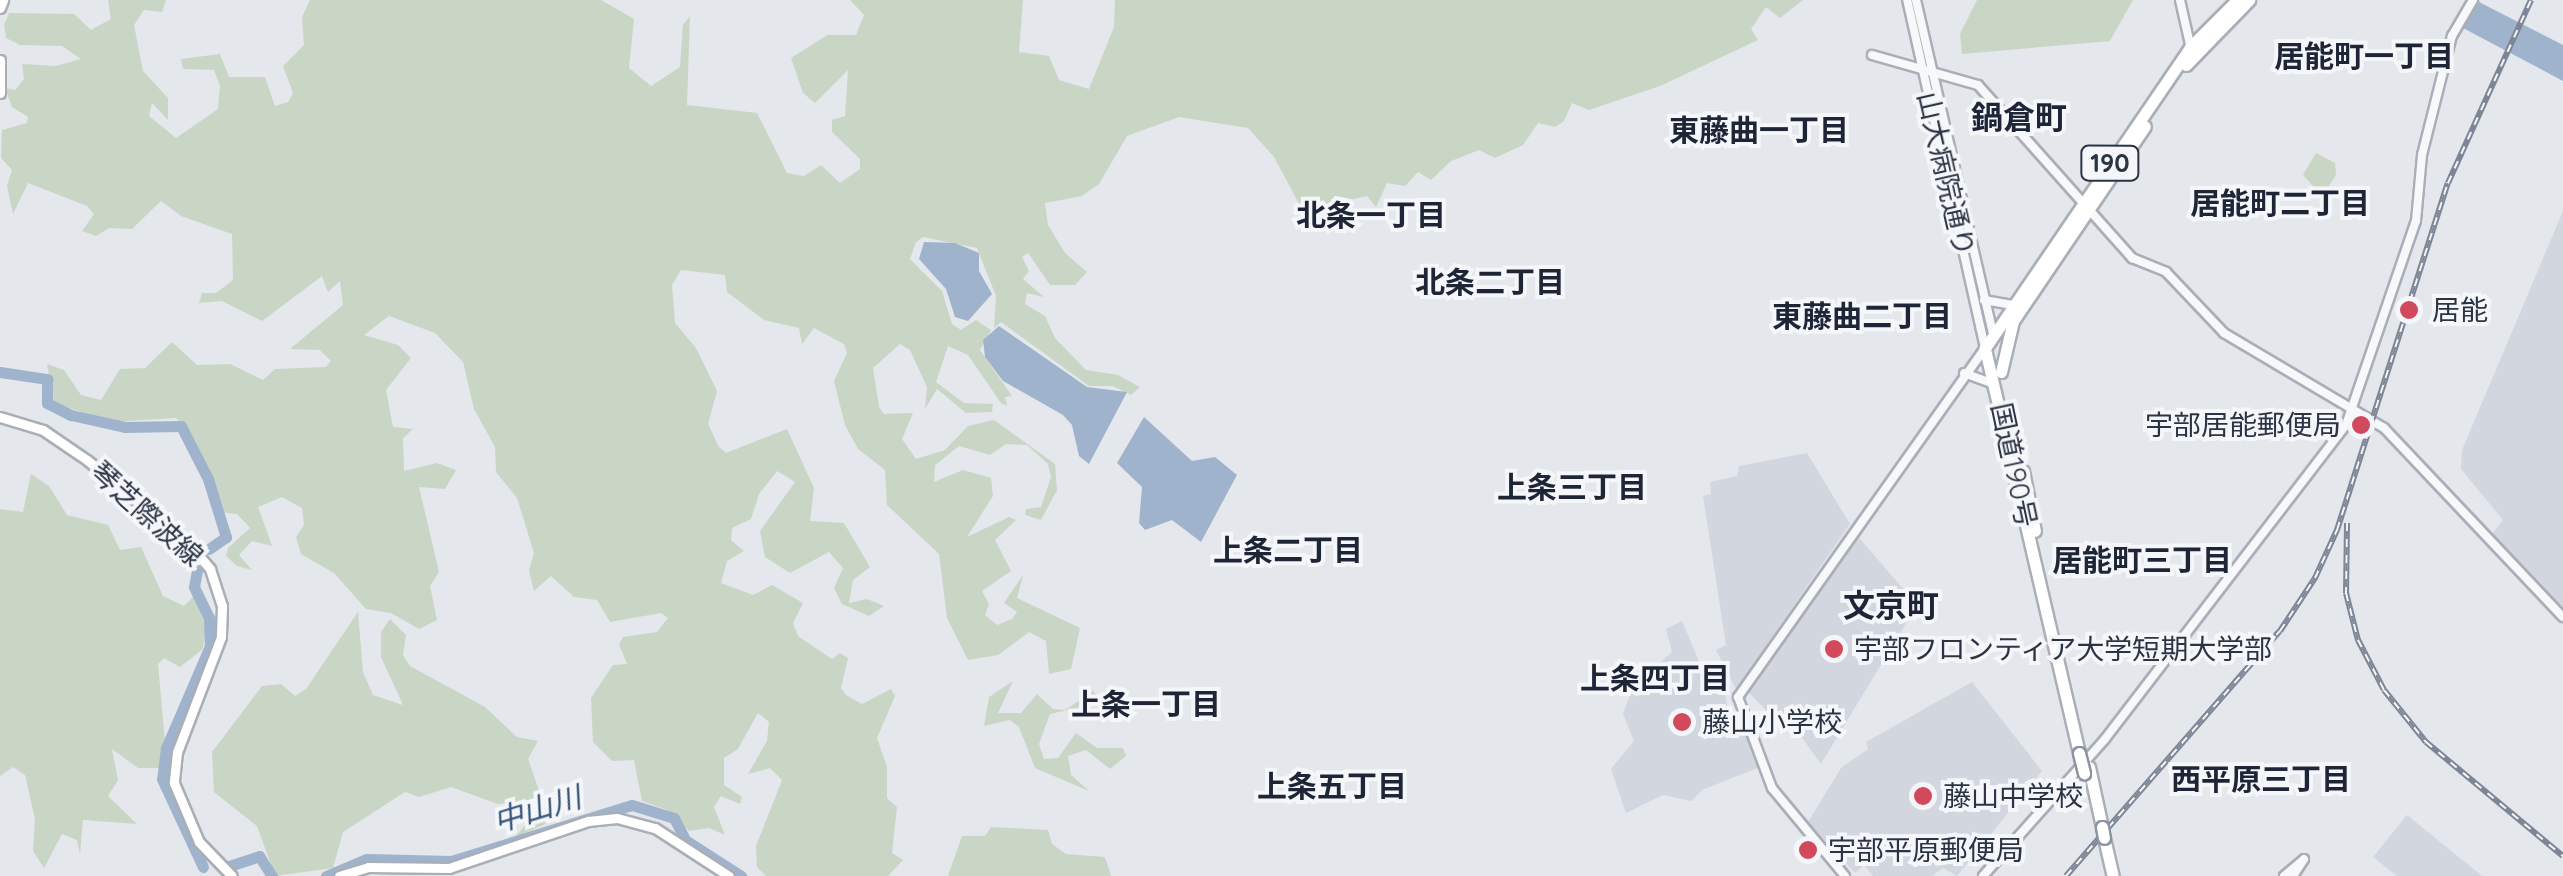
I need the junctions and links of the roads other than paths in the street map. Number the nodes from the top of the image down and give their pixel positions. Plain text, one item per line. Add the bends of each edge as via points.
1 (3, 0) edge
2 (1907, 0) edge
3 (1916, 0) edge
4 (2180, 0) edge
5 (2237, 0) edge
6 (2249, 0) edge
7 (2473, 0) edge
8 (0, 8) edge
9 (2192, 51) junction
10 (1872, 55) dead end
11 (0, 60) edge
12 (1921, 67) junction
13 (1932, 70) junction
14 (0, 93) edge
15 (2086, 205) junction
16 (2051, 264) junction
17 (1984, 300) junction
18 (2013, 305) junction
19 (1991, 341) junction
20 (2001, 372) junction
21 (1964, 374) junction
22 (2000, 400) junction
23 (2354, 409) junction
24 (0, 416) edge
25 (2563, 617) edge
26 (2082, 750) junction
27 (232, 876) edge
28 (339, 876) edge
29 (729, 876) edge
30 (1845, 876) edge
31 (1982, 876) edge
32 (2110, 876) edge
33 (2284, 876) edge
34 (2293, 876) edge

1 - 8 main road
2 - 12 street, 山大病院通り
3 - 13 street, 山大病院通り
4 - 9 street
5 - 9 highway, 国道190号 / 190
6 - 9 highway, 国道190号 / 190
7 - 23 street via 2452,36 2422,155 2416,220
9 - 15 highway, 国道190号 / 190
10 - 12 street
11 - 14 main road
12 - 13 street
12 - 19 street, 山大病院通り
13 - 15 street via 1978,85
13 - 17 street, 山大病院通り
15 - 16 highway, 国道190号 / 190
15 - 18 highway, 国道190号 / 190
15 - 23 street via 2132,258 2166,272 2224,333
16 - 19 highway, 国道190号 / 190
16 - 20 highway, 国道190号 / 190 via 2008,330
17 - 18 street
17 - 19 street, 山大病院通り
18 - 19 highway, 国道190号 / 190
19 - 20 highway, 国道190号 / 190
19 - 21 street
19 - 22 highway, 国道190号 / 190
20 - 26 highway, 国道190号 / 190
21 - 22 street via 1987,378
21 - 30 street via 1738,697 1772,788
22 - 26 highway, 国道190号 / 190
23 - 25 street via 2392,436
23 - 31 street via 2105,739
24 - 27 main road, 琴芝際波線 via 43,430 86,460 186,541 210,570 222,606 221,637 176,752 174,783 199,842
26 - 32 highway, 国道190号 / 190, bridge
28 - 29 main road via 368,867 450,868 607,818 648,824
33 - 34 street via 2304,858

